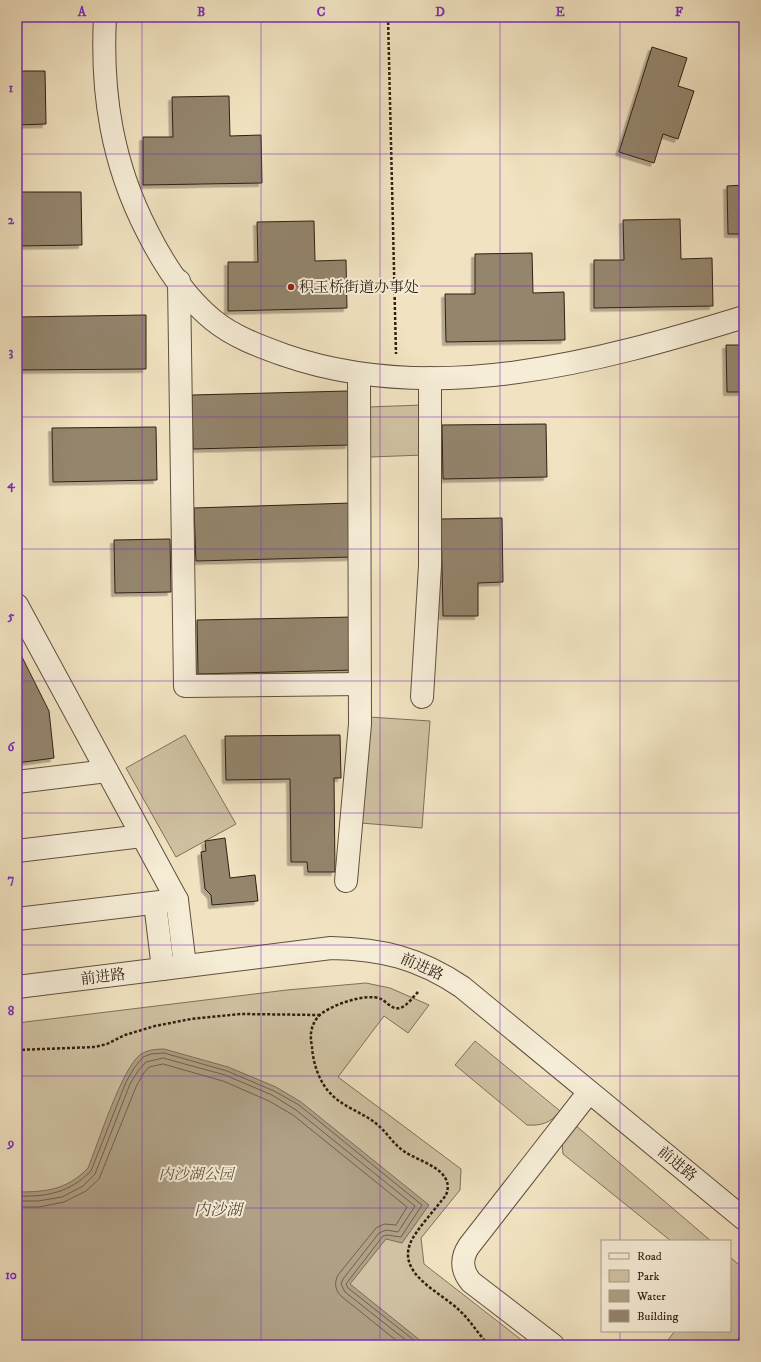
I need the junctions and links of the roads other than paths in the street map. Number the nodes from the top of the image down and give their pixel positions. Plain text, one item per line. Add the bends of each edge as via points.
1 (105, 17) edge
2 (178, 282) junction
3 (744, 317) edge
4 (359, 374) junction
5 (430, 378) junction
6 (17, 605) edge
7 (360, 684) junction
8 (422, 697) dead end
9 (107, 771) junction
10 (17, 782) edge
11 (142, 836) junction
12 (17, 851) edge
13 (346, 881) dead end
14 (177, 900) junction
15 (155, 903) junction
16 (17, 919) edge
17 (185, 966) junction
18 (163, 969) junction
19 (17, 987) edge
20 (589, 1092) junction
21 (744, 1219) edge
22 (553, 1345) edge

1 - 2 street via 104,80 114,143 140,218 157,251
2 - 4 street via 212,319 243,339 293,358
2 - 7 street via 185,686
3 - 5 street via 650,345 575,362 520,372
4 - 5 street
4 - 7 street
5 - 8 street via 430,566
6 - 9 street
7 - 13 street via 360,724
9 - 10 street
9 - 11 street
11 - 12 street
11 - 14 street
14 - 15 street
14 - 17 street
15 - 16 street
15 - 18 street
17 - 18 street, 前进路
17 - 20 street, 前进路 via 331,948 374,951 407,958 440,973 462,987
18 - 19 street, 前进路
20 - 21 street, 前进路
20 - 22 street via 469,1246 462,1260 470,1282

